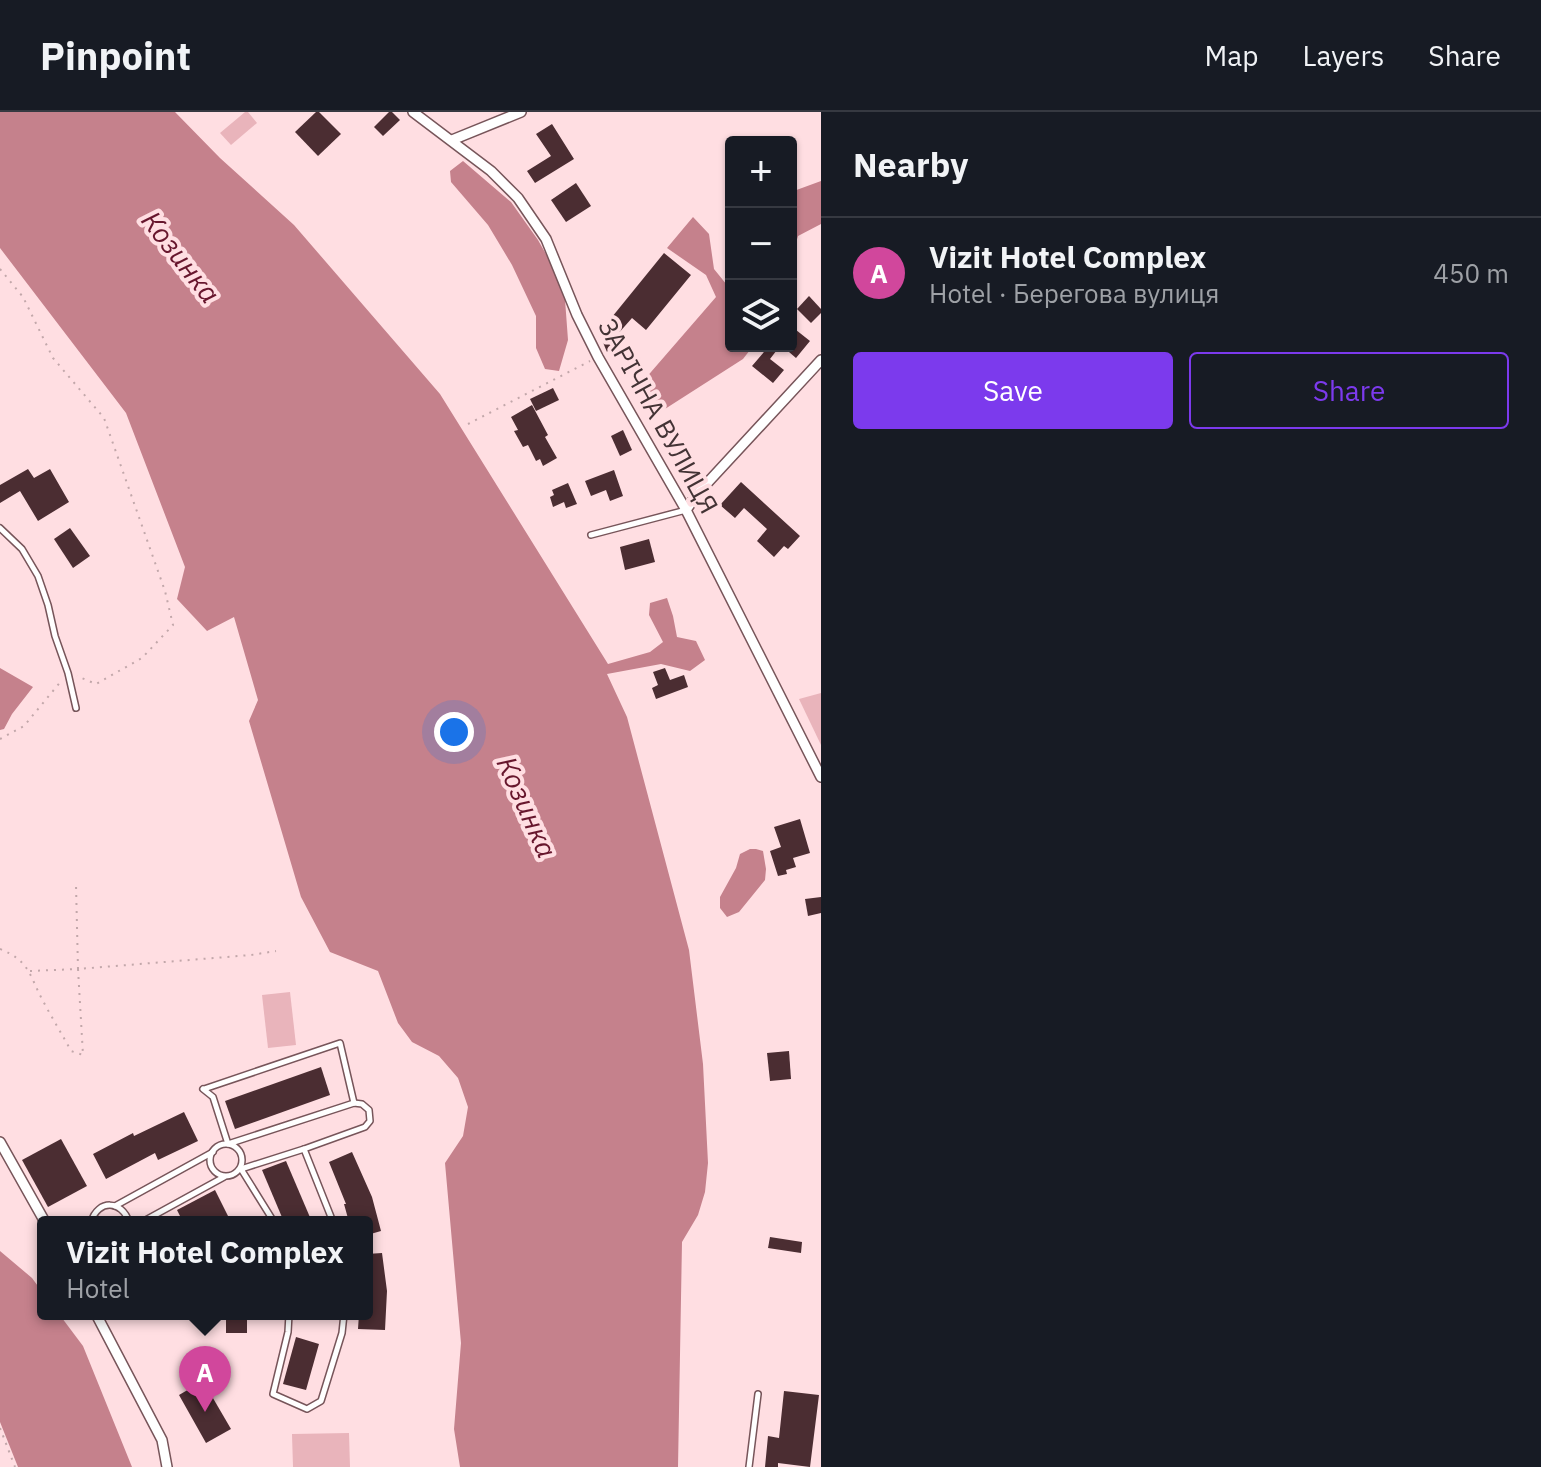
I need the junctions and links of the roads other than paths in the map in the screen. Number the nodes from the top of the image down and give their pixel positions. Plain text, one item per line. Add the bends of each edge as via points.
1 (413, 112) edge
2 (521, 112) edge
3 (452, 140) junction
4 (821, 360) edge
5 (686, 510) junction
6 (0, 528) edge
7 (591, 535) dead end
8 (76, 708) dead end
9 (821, 777) edge
10 (354, 1103) junction
11 (0, 1142) edge
12 (228, 1144) junction
13 (304, 1149) junction
14 (213, 1152) junction
15 (241, 1169) junction
16 (224, 1177) junction
17 (115, 1206) junction
18 (42, 1216) edge
19 (93, 1216) edge
20 (127, 1216) edge
21 (153, 1216) edge
22 (270, 1216) edge
23 (331, 1216) edge
24 (99, 1320) edge
25 (289, 1320) edge
26 (343, 1320) edge
27 (758, 1394) dead end
28 (167, 1467) edge
29 (749, 1467) edge

1 - 3 street, ЗАРІЧНА ВУЛИЦЯ
2 - 3 street
3 - 5 street, ЗАРІЧНА ВУЛИЦЯ via 491,171 531,214 598,357
4 - 5 street
5 - 7 lane
5 - 9 street, ЗАРІЧНА ВУЛИЦЯ
6 - 8 lane via 22,549 38,576
10 - 12 lane
10 - 12 lane via 340,1043 203,1089 213,1097
10 - 13 lane via 369,1110 365,1127
11 - 18 street
12 - 14 lane
12 - 15 lane via 241,1153
13 - 15 lane
13 - 23 lane
14 - 16 lane via 212,1167
14 - 17 lane
15 - 16 lane
15 - 22 lane
16 - 21 lane
17 - 19 lane via 104,1206
17 - 20 lane
24 - 28 street via 162,1440
25 - 26 lane via 273,1394 307,1409 321,1401
27 - 29 lane

